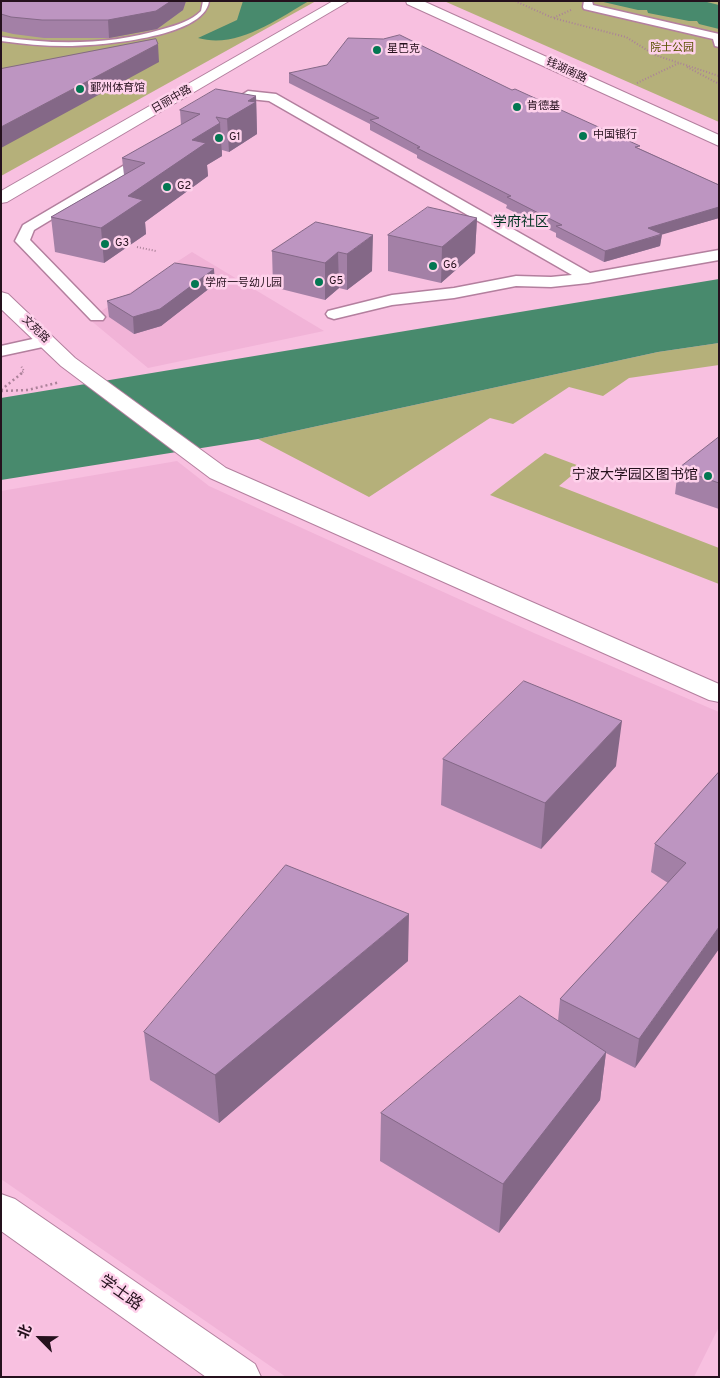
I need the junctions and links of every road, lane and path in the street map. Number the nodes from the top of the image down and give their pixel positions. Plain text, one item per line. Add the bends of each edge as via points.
1 (206, 1) edge
2 (343, 1) edge
3 (412, 1) edge
4 (432, 1) edge
5 (514, 1) edge
6 (588, 3) joint
7 (553, 18) junction
8 (1, 39) edge
9 (18, 42) junction
10 (719, 44) edge
11 (9, 46) dead end
12 (680, 63) junction
13 (719, 76) edge
14 (719, 84) edge
15 (625, 88) junction
16 (214, 116) edge
17 (719, 130) edge
18 (719, 141) edge
19 (163, 146) edge
20 (1, 198) edge
21 (137, 247) dead end
22 (156, 251) dead end
23 (719, 256) edge
24 (588, 278) junction
25 (1, 298) edge
26 (334, 314) dead end
27 (97, 316) dead end
28 (46, 341) junction
29 (5, 350) edge
30 (67, 372) junction
31 (1, 391) edge
32 (719, 694) edge
33 (1, 1210) edge
34 (240, 1377) edge

1 - 9 lane via 203,12 186,24 156,34 116,42 71,45
2 - 20 main road, 日丽中路
3 - 18 main road, 钱湖南路
4 - 15 main road, 钱湖南路
5 - 7 path
6 - 7 path
6 - 10 street via 588,7 718,37
7 - 12 path via 626,37 655,55
8 - 9 lane
9 - 11 lane
12 - 13 path
12 - 14 path
12 - 15 path
15 - 17 main road, 钱湖南路
16 - 24 street via 248,95 272,96
19 - 27 street via 28,228 22,241
21 - 22 path
23 - 24 street
24 - 26 street via 516,281 392,300
25 - 28 main road, 文苑路
28 - 29 street
28 - 30 main road, 文苑路
29 - 31 path via 24,371
30 - 31 path via 28,390
30 - 32 main road, 文苑路 via 218,473
33 - 34 main road, 学士路

